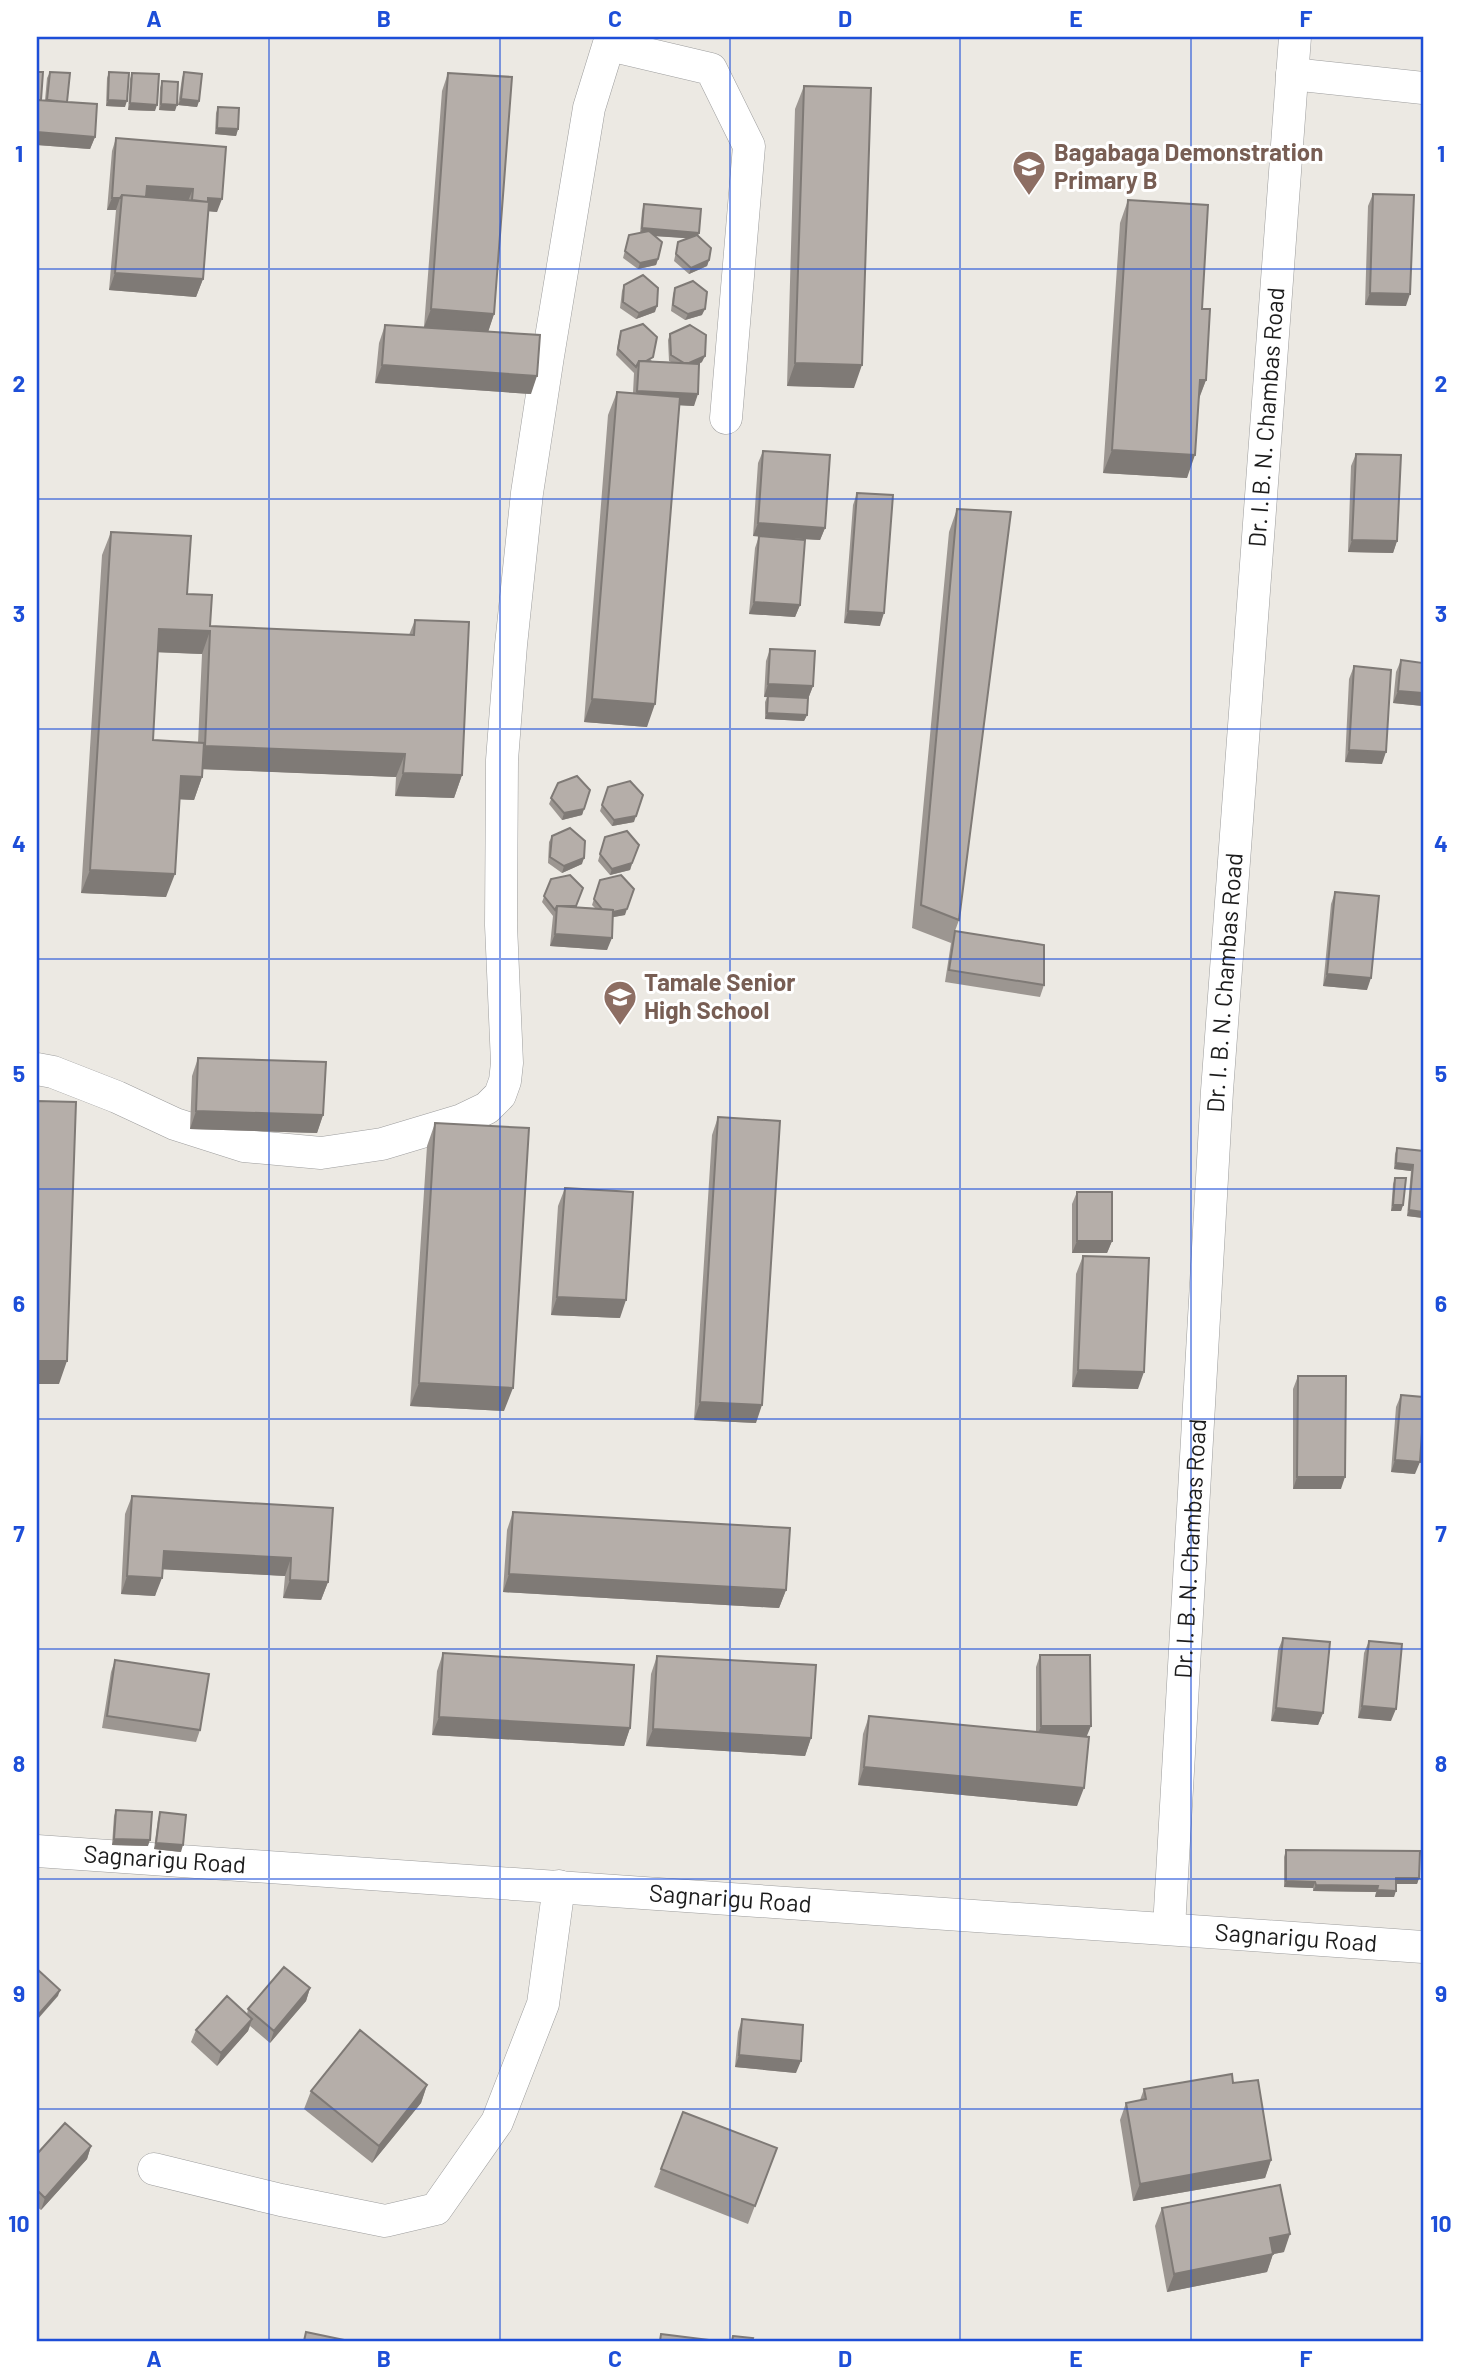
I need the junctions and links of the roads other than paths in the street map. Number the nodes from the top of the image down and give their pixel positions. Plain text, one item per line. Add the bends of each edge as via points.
1 (1295, 37) edge
2 (610, 41) edge
3 (1293, 74) junction
4 (1423, 88) edge
5 (726, 418) dead end
6 (37, 1069) edge
7 (37, 1851) edge
8 (559, 1886) junction
9 (1169, 1928) junction
10 (1423, 1947) edge
11 (155, 2169) dead end

1 - 3 street, Dr. I. B. N. Chambas Road
2 - 5 street via 711,69 749,146
2 - 6 street via 589,108 548,356 511,645 502,760 501,925 507,1063 500,1095 487,1108 433,1130 321,1153 244,1146
3 - 4 street
3 - 9 street, Dr. I. B. N. Chambas Road via 1216,1091
7 - 8 street, Sagnarigu Road
8 - 9 street, Sagnarigu Road
8 - 11 street via 543,2004 497,2122 436,2209 385,2221
9 - 10 street, Sagnarigu Road

